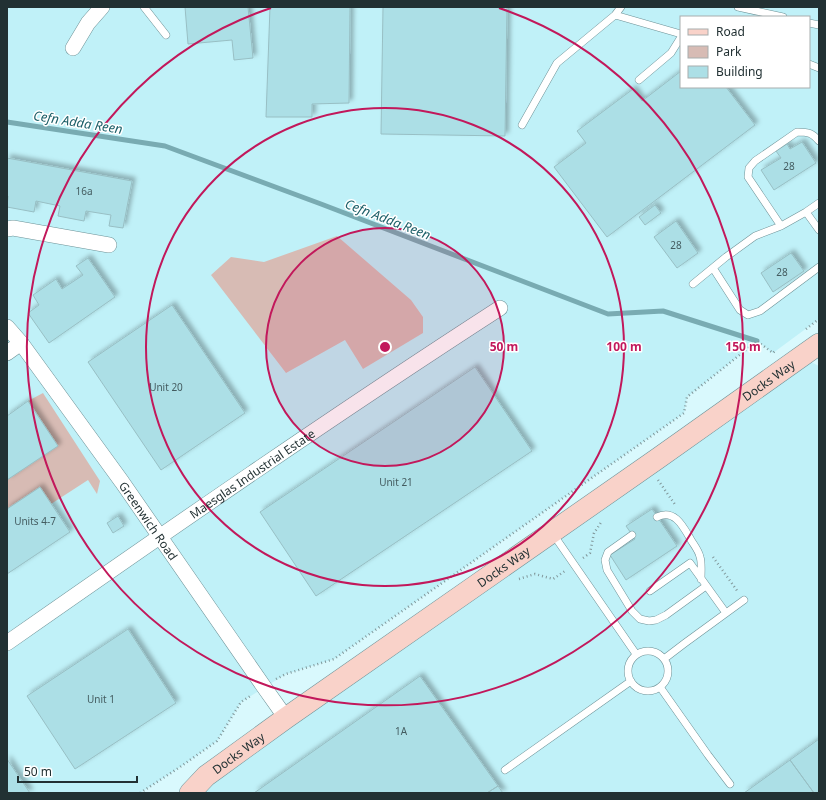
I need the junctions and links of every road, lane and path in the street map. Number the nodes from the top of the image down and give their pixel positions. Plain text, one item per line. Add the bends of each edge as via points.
1 (102, 7) edge
2 (144, 7) edge
3 (621, 7) edge
4 (738, 7) edge
5 (616, 15) junction
6 (778, 16) edge
7 (166, 35) dead end
8 (680, 36) edge
9 (680, 38) edge
10 (73, 48) dead end
11 (639, 80) dead end
12 (522, 125) dead end
13 (819, 141) edge
14 (819, 203) edge
15 (806, 212) junction
16 (781, 226) junction
17 (7, 229) edge
18 (819, 230) edge
19 (109, 245) dead end
20 (819, 267) edge
21 (713, 268) junction
22 (693, 284) dead end
23 (500, 308) dead end
24 (819, 319) edge
25 (7, 327) edge
26 (802, 332) dead end
27 (21, 343) junction
28 (819, 344) edge
29 (778, 348) dead end
30 (7, 353) edge
31 (657, 517) dead end
32 (552, 532) junction
33 (632, 535) dead end
34 (159, 536) junction
35 (701, 579) junction
36 (706, 586) junction
37 (650, 592) dead end
38 (744, 600) dead end
39 (726, 613) junction
40 (7, 643) edge
41 (636, 654) junction
42 (664, 659) junction
43 (630, 681) junction
44 (264, 687) junction
45 (660, 687) junction
46 (286, 718) junction
47 (505, 770) dead end
48 (730, 784) dead end
49 (140, 793) edge
50 (190, 793) edge

1 - 10 street
2 - 7 lane
3 - 5 lane
4 - 6 lane
5 - 8 lane
5 - 12 lane via 557,63
9 - 11 lane via 671,53
13 - 16 lane via 812,134 797,132 749,168 748,177
14 - 15 lane
15 - 16 lane
15 - 18 lane
16 - 21 lane via 755,236
17 - 19 street
20 - 21 lane via 760,311 748,315 740,310
21 - 22 lane
23 - 34 street, Maesglas Industrial Estate
24 - 26 path
25 - 27 street, Greenwich Road
27 - 30 street
27 - 34 street, Greenwich Road
28 - 32 street, Docks Way
29 - 44 path via 773,353 757,341 687,397 684,413 341,655 286,674
31 - 35 lane via 673,516 681,524 700,556
32 - 41 lane
32 - 46 street, Docks Way
33 - 36 lane via 608,552 605,560 607,570 632,611 640,619 656,620 666,615
34 - 40 street, Maesglas Industrial Estate
34 - 44 street, Greenwich Road
35 - 36 lane
35 - 37 lane via 690,563
36 - 39 lane
38 - 39 lane
39 - 42 lane
41 - 42 lane via 642,651 654,652
41 - 43 lane via 629,663
42 - 45 lane via 668,671
43 - 45 lane via 647,691
43 - 47 lane
44 - 46 street, Greenwich Road
44 - 49 path via 241,702 217,741
45 - 48 lane
46 - 50 street, Docks Way via 206,776

